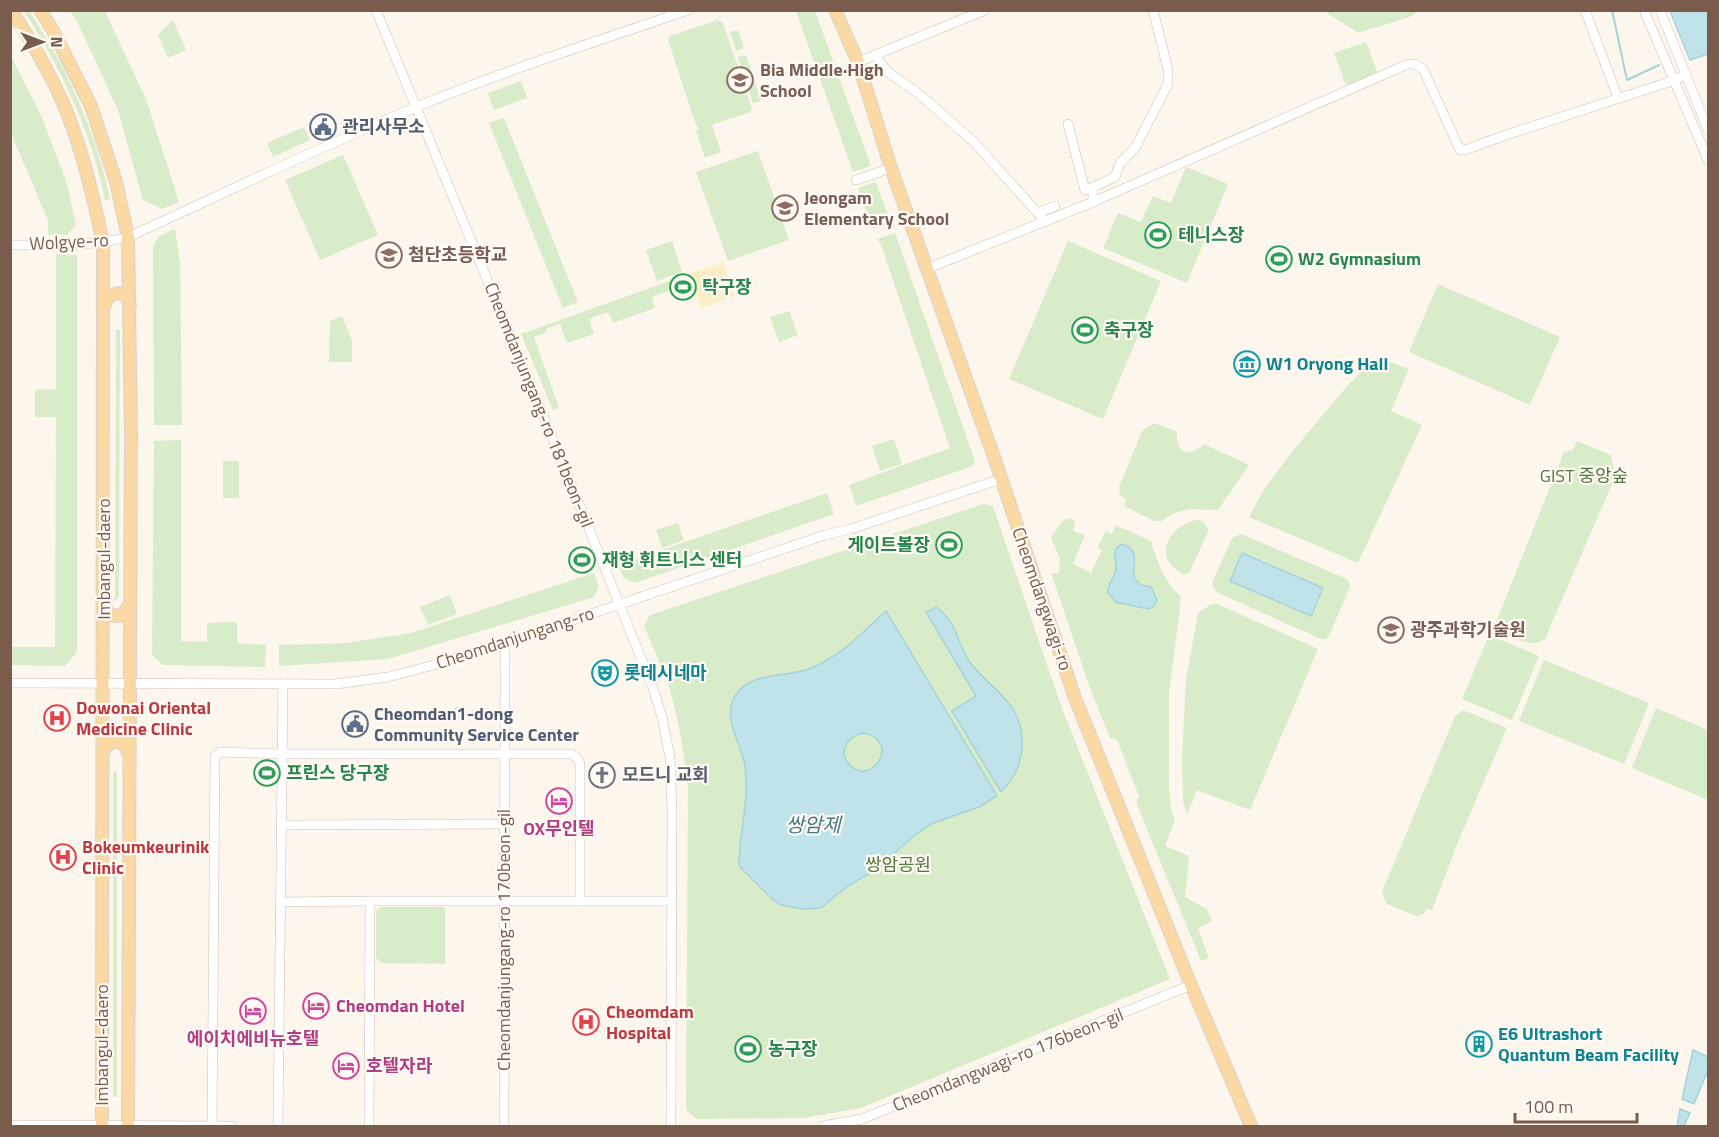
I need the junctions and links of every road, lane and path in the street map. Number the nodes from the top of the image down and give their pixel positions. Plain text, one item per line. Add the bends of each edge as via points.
1 (11, 10) edge
2 (40, 10) edge
3 (376, 10) edge
4 (688, 10) edge
5 (835, 10) edge
6 (985, 10) edge
7 (1585, 10) edge
8 (1644, 10) edge
9 (1660, 10) edge
10 (1153, 11) edge
11 (875, 56) junction
12 (858, 63) junction
13 (1686, 74) junction
14 (1675, 80) junction
15 (1618, 98) junction
16 (415, 108) junction
17 (1068, 124) dead end
18 (1708, 130) edge
19 (1708, 160) edge
20 (891, 168) junction
21 (856, 180) dead end
22 (1093, 187) junction
23 (1093, 202) junction
24 (1055, 206) dead end
25 (1038, 213) junction
26 (1045, 222) junction
27 (128, 237) junction
28 (103, 243) junction
29 (10, 244) edge
30 (926, 269) junction
31 (105, 307) junction
32 (130, 308) junction
33 (1001, 479) junction
34 (104, 602) junction
35 (130, 602) junction
36 (619, 603) junction
37 (505, 643) junction
38 (10, 683) edge
39 (104, 684) junction
40 (129, 684) junction
41 (283, 684) junction
42 (504, 753) junction
43 (282, 754) junction
44 (103, 756) junction
45 (129, 757) junction
46 (504, 824) junction
47 (282, 825) junction
48 (370, 900) junction
49 (504, 901) junction
50 (580, 901) junction
51 (672, 901) junction
52 (281, 903) junction
53 (1191, 985) junction
54 (10, 1125) edge
55 (102, 1126) edge
56 (128, 1126) edge
57 (212, 1126) edge
58 (231, 1126) edge
59 (279, 1126) edge
60 (369, 1126) edge
61 (504, 1126) edge
62 (671, 1126) edge
63 (823, 1126) edge
64 (1251, 1126) edge

1 - 28 main road, Imbangul-daero via 68,115
2 - 27 main road, Imbangul-daero via 91,106 116,183
3 - 16 street, Cheomdanjungang-ro 181beon-gil
4 - 16 street
5 - 12 main road, Cheomdangwagi-ro
6 - 11 street
7 - 15 street
8 - 14 street
9 - 13 street
10 - 22 street via 1168,84 1135,148 1120,163 1116,177
11 - 12 street
11 - 25 street via 888,72 974,142
12 - 20 main road, Cheomdangwagi-ro
13 - 14 street
13 - 18 street
14 - 15 street
14 - 19 street
15 - 23 street via 1460,150 1423,69 1411,64
16 - 27 street
16 - 36 street, Cheomdanjungang-ro 181beon-gil
17 - 22 street via 1085,190
20 - 21 street
20 - 30 main road, Cheomdangwagi-ro
22 - 23 street
23 - 26 street
24 - 25 street
25 - 26 street
26 - 30 street
27 - 28 street, Wolgye-ro
27 - 32 main road, Imbangul-daero
28 - 29 street, Wolgye-ro
28 - 31 main road, Imbangul-daero
30 - 33 main road, Cheomdangwagi-ro
31 - 32 main road via 107,297 118,293 126,296
31 - 34 main road, Imbangul-daero
32 - 35 main road, Imbangul-daero
33 - 36 street, Cheomdanjungang-ro
33 - 53 main road, Cheomdangwagi-ro via 1075,698
34 - 35 main road via 106,610 115,616 126,612
34 - 39 main road, Imbangul-daero
35 - 40 main road, Imbangul-daero
36 - 37 street, Cheomdanjungang-ro
36 - 51 street, Cheomdanjungang-ro 181beon-gil via 667,738 672,779
37 - 41 street, Cheomdanjungang-ro via 388,677 336,684
37 - 42 street, Cheomdanjungang-ro 170beon-gil
38 - 39 street, Cheomdanjungang-ro
39 - 40 street, Cheomdanjungang-ro
39 - 44 main road, Imbangul-daero
40 - 41 street, Cheomdanjungang-ro
40 - 45 main road, Imbangul-daero
41 - 43 street
42 - 43 street
42 - 46 street, Cheomdanjungang-ro 170beon-gil
42 - 50 street via 571,754 577,758
43 - 47 street
43 - 57 street via 221,752 215,756
44 - 45 main road via 106,746 117,741 124,744
44 - 55 main road, Imbangul-daero
45 - 56 main road, Imbangul-daero
46 - 47 street
46 - 49 street, Cheomdanjungang-ro 170beon-gil
47 - 52 street
48 - 49 street
48 - 52 street
48 - 60 street
49 - 50 street
49 - 61 street, Cheomdanjungang-ro 170beon-gil
50 - 51 street
51 - 62 street, Cheomdanjungang-ro 181beon-gil
52 - 59 street
53 - 63 street, Cheomdangwagi-ro 176beon-gil via 862,1119
53 - 64 main road, Cheomdangwagi-ro
54 - 55 street
55 - 56 street
56 - 57 street
57 - 58 street

